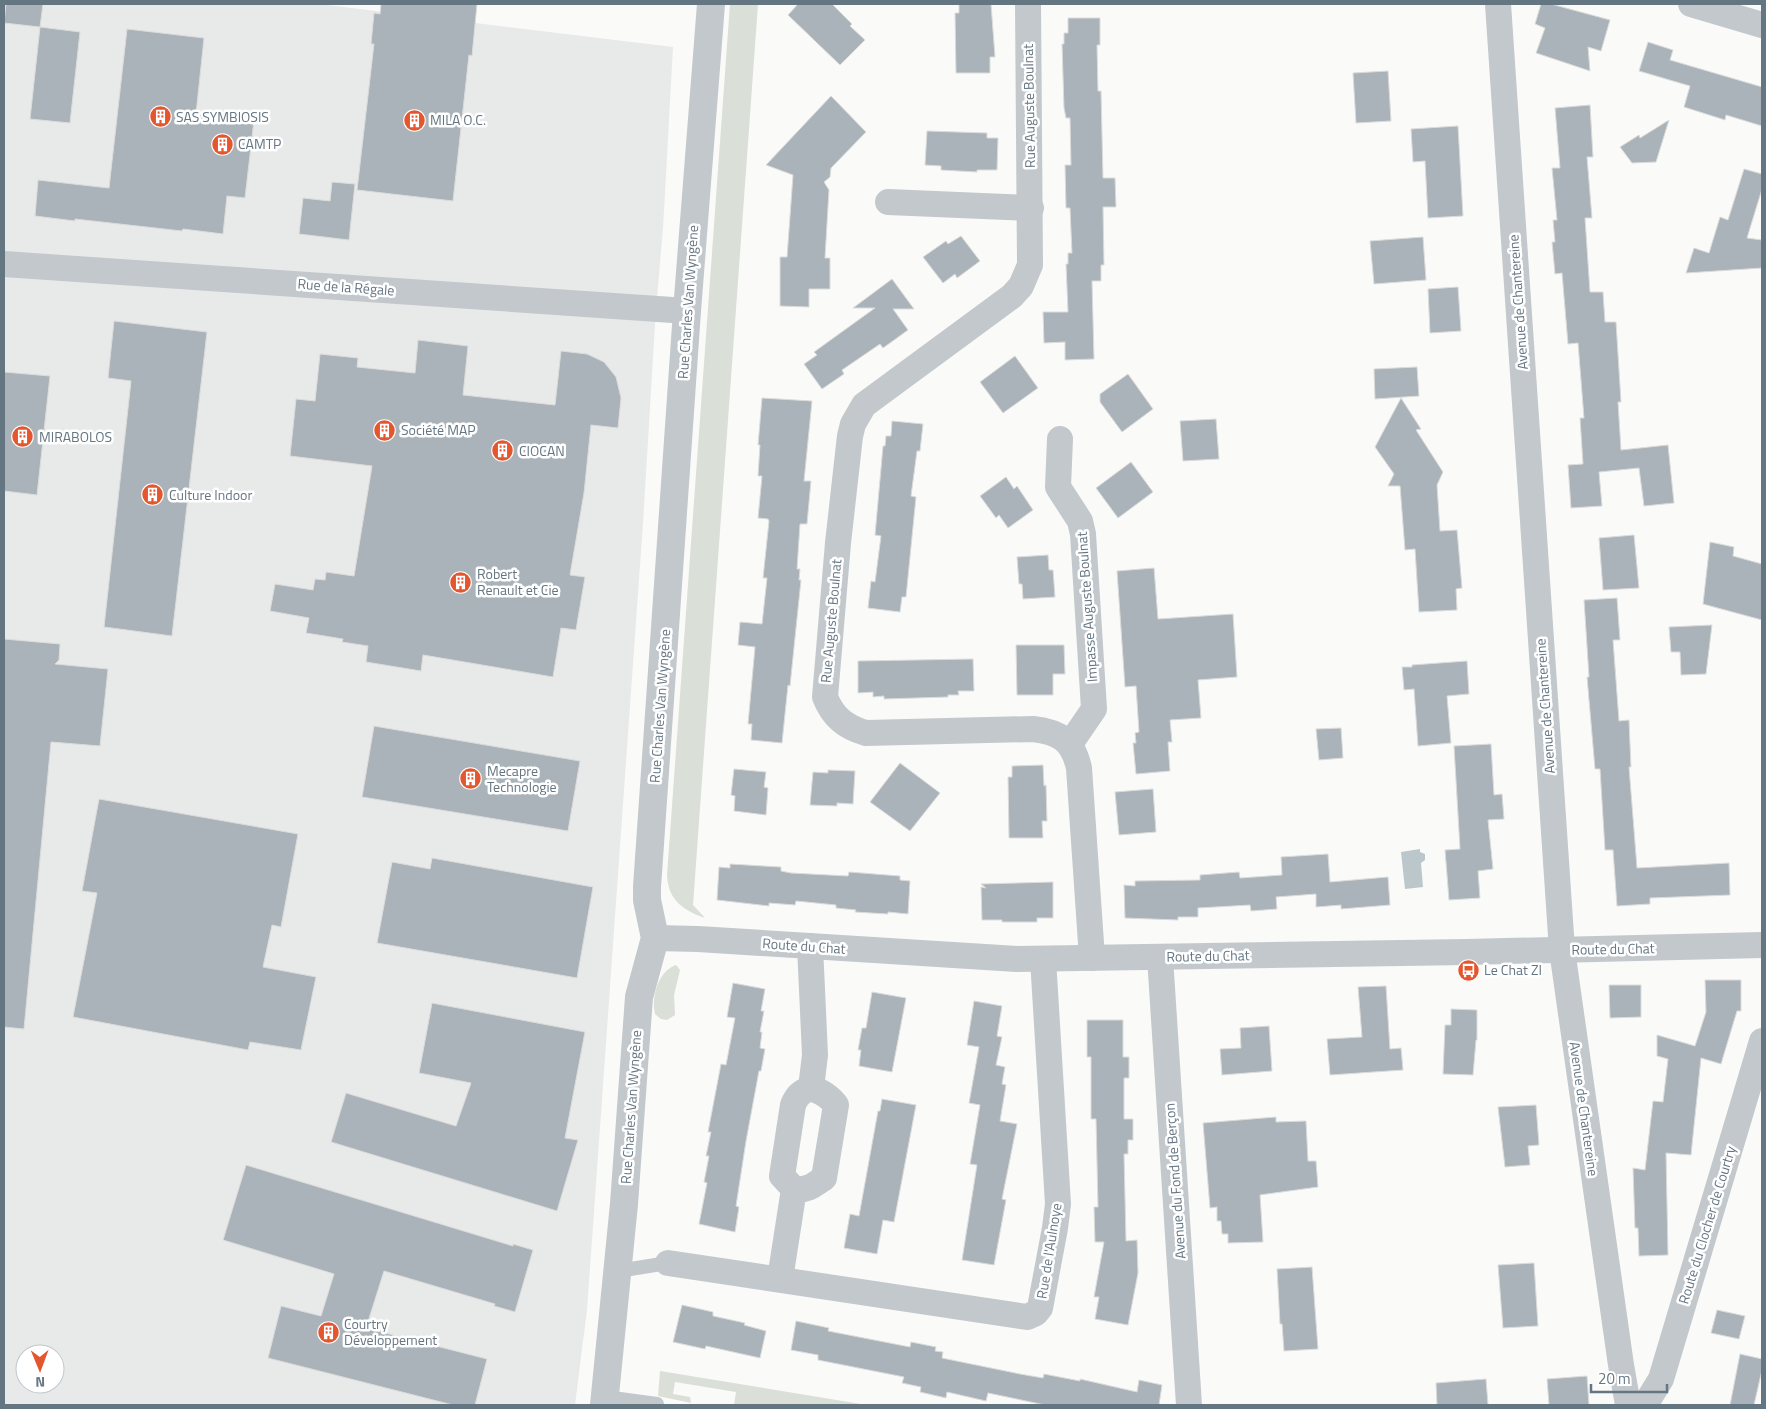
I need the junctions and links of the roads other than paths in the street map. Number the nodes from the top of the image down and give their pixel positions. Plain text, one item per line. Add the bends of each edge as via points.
1 (711, 4) edge
2 (1028, 4) edge
3 (1498, 4) edge
4 (1691, 4) edge
5 (1762, 25) edge
6 (888, 202) dead end
7 (1031, 208) junction
8 (4, 264) edge
9 (687, 311) junction
10 (1060, 439) dead end
11 (1070, 744) junction
12 (655, 938) junction
13 (1762, 945) edge
14 (810, 946) junction
15 (1562, 950) junction
16 (1160, 957) junction
17 (1092, 958) junction
18 (1043, 959) junction
19 (1762, 1041) edge
20 (811, 1088) junction
21 (794, 1190) junction
22 (668, 1263) joint
23 (618, 1271) junction
24 (780, 1279) junction
25 (605, 1401) edge
26 (656, 1404) edge
27 (1189, 1405) edge
28 (1628, 1405) edge
29 (1645, 1405) edge

1 - 9 street, Rue Charles Van Wyngène
2 - 7 street, Rue Auguste Boulnat
3 - 15 street, Avenue de Chantereine
4 - 5 street
6 - 7 street
7 - 11 street, Rue Auguste Boulnat via 1030,265 1021,286 1012,296 864,405 853,424 838,542 825,697 837,718 866,733 1033,729 1056,734
8 - 9 street, Rue de la Régale
9 - 12 street, Rue Charles Van Wyngène via 647,887
10 - 11 street, Impasse Auguste Boulnat via 1058,486 1080,521 1083,534 1094,709
11 - 17 street via 1079,768
12 - 14 street, Route du Chat
12 - 23 street, Rue Charles Van Wyngène via 639,997
13 - 15 street, Route du Chat
14 - 18 street, Route du Chat via 996,959
14 - 20 street via 815,1055
15 - 16 street, Route du Chat
15 - 28 street, Avenue de Chantereine
16 - 17 street, Route du Chat
16 - 27 street, Avenue du Fond de Berçon
17 - 18 street, Route du Chat
18 - 24 street, Rue de l'Aulnoye via 1058,1204 1040,1308 1036,1314 1027,1317
19 - 29 street, Route du Clocher de Courtry via 1661,1379
20 - 21 street via 801,1092 793,1105 782,1176
20 - 21 street via 831,1098 836,1105 827,1161 824,1178 802,1191
21 - 24 street
22 - 23 lane, Rue de l'Aulnoye
22 - 24 street, Rue de l'Aulnoye
23 - 25 street, Rue Charles Van Wyngène
25 - 26 lane

